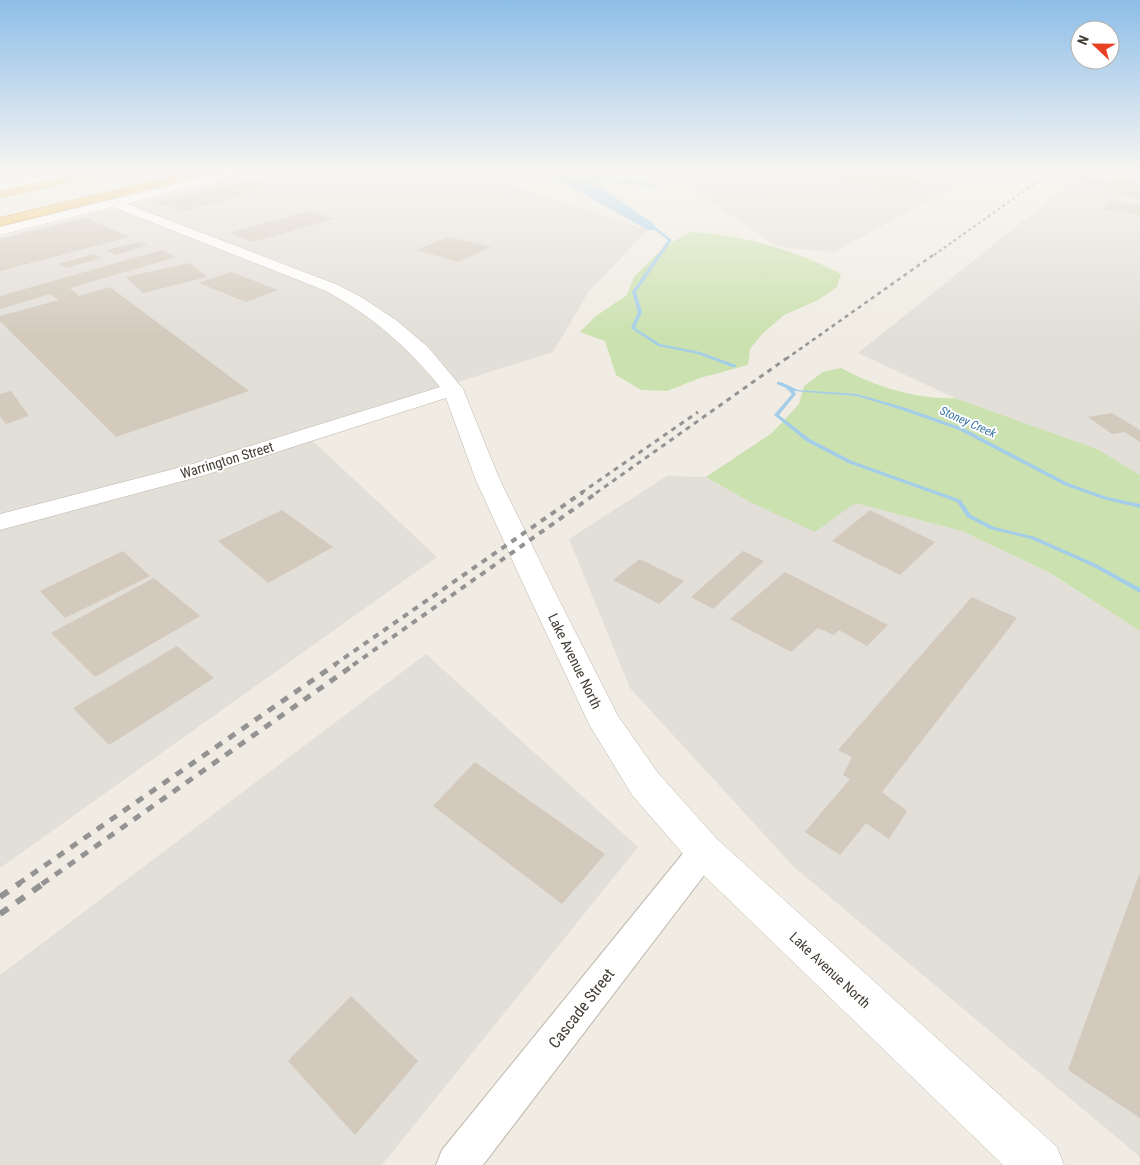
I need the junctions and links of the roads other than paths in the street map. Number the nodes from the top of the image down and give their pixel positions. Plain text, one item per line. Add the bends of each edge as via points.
1 (18, 226) edge
2 (176, 226) edge
3 (0, 231) edge
4 (453, 389) junction
5 (0, 522) edge
6 (704, 851) junction
7 (457, 1165) edge
8 (1039, 1165) edge

1 - 3 street
2 - 4 street, Lake Avenue North via 355,300 421,351
4 - 5 street, Warrington Street via 197,470
4 - 6 street, Lake Avenue North via 505,517 606,724 645,784
6 - 7 street, Cascade Street
6 - 8 street, Lake Avenue North

